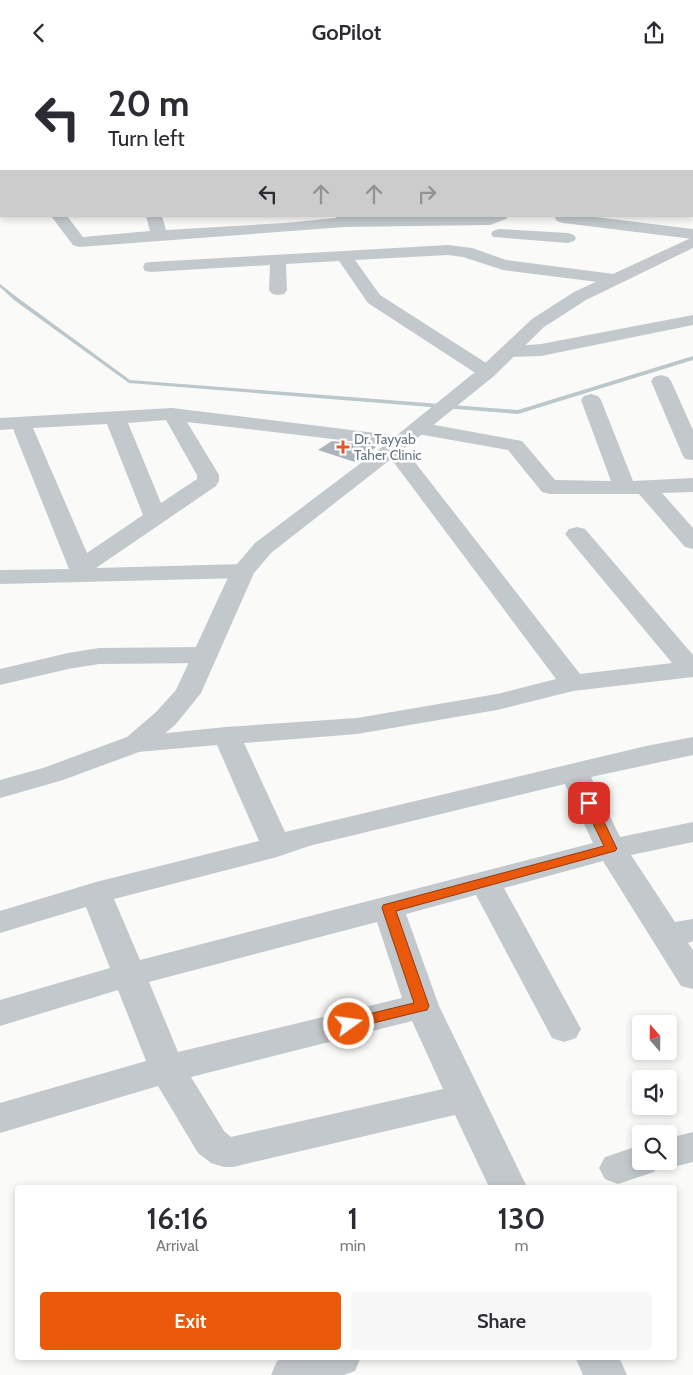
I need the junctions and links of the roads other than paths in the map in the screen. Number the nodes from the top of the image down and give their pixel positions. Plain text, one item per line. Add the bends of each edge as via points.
1 (60, 217) edge
2 (154, 217) edge
3 (563, 218) dead end
4 (344, 219) edge
5 (308, 221) edge
6 (400, 221) junction
7 (432, 221) junction
8 (499, 229) edge
9 (693, 234) edge
10 (159, 235) junction
11 (568, 238) dead end
12 (693, 242) edge
13 (442, 250) junction
14 (405, 252) junction
15 (338, 256) junction
16 (278, 260) junction
17 (151, 267) dead end
18 (614, 279) junction
19 (278, 291) dead end
20 (693, 320) edge
21 (509, 351) junction
22 (486, 372) junction
23 (661, 381) dead end
24 (591, 400) dead end
25 (172, 414) junction
26 (115, 417) junction
27 (11, 423) edge
28 (410, 434) junction
29 (693, 454) edge
30 (693, 485) edge
31 (635, 487) junction
32 (155, 517) junction
33 (577, 534) dead end
34 (693, 542) edge
35 (243, 571) junction
36 (82, 572) junction
37 (0, 577) edge
38 (205, 655) junction
39 (692, 669) edge
40 (0, 677) edge
41 (573, 683) junction
42 (226, 735) junction
43 (137, 743) junction
44 (693, 746) edge
45 (574, 773) junction
46 (0, 789) edge
47 (693, 832) edge
48 (277, 847) junction
49 (611, 849) junction
50 (485, 882) junction
51 (96, 893) junction
52 (388, 908) junction
53 (0, 921) edge
54 (680, 933) edge
55 (128, 975) junction
56 (693, 977) edge
57 (422, 1006) junction
58 (0, 1013) edge
59 (564, 1029) dead end
60 (167, 1069) junction
61 (465, 1098) junction
62 (0, 1117) edge
63 (693, 1147) edge
64 (677, 1151) edge
65 (507, 1185) edge
66 (332, 1360) edge
67 (598, 1360) edge
68 (292, 1375) edge
69 (606, 1375) edge

1 - 10 street via 79,242
2 - 10 street
3 - 9 street
4 - 5 street
4 - 6 street
5 - 10 street
5 - 15 street
6 - 7 street
6 - 14 street
7 - 8 street
7 - 13 street
8 - 11 street
12 - 18 street
13 - 14 street
13 - 18 street via 458,250 503,265
14 - 15 street
15 - 16 street
15 - 22 street via 374,299
16 - 17 street
16 - 19 street
18 - 21 street via 538,323
20 - 21 street via 541,350
21 - 22 street
22 - 28 street
23 - 29 street
24 - 31 street
25 - 26 street
25 - 28 street
25 - 32 street via 209,478
26 - 27 street
26 - 32 street
27 - 36 street
28 - 31 street via 515,445 550,487
28 - 35 street via 263,548
28 - 41 street
30 - 31 street
31 - 34 street
32 - 36 street
33 - 39 street
35 - 36 street
35 - 38 street
36 - 37 street
38 - 40 street via 84,658
38 - 43 street via 188,693
39 - 41 street
41 - 42 street via 497,702 357,726
42 - 43 street
42 - 48 street
43 - 46 street via 53,774
44 - 45 street
45 - 48 street via 300,838
45 - 49 street
47 - 49 street
48 - 51 street
49 - 50 street
49 - 54 street
50 - 52 street
50 - 59 street
51 - 53 street
51 - 55 street
52 - 55 street
52 - 57 street
54 - 56 street
55 - 58 street
55 - 60 street
57 - 60 street
57 - 61 street
60 - 61 street via 211,1142 224,1152
60 - 62 street
61 - 65 street
63 - 64 street
66 - 68 street
67 - 69 street

